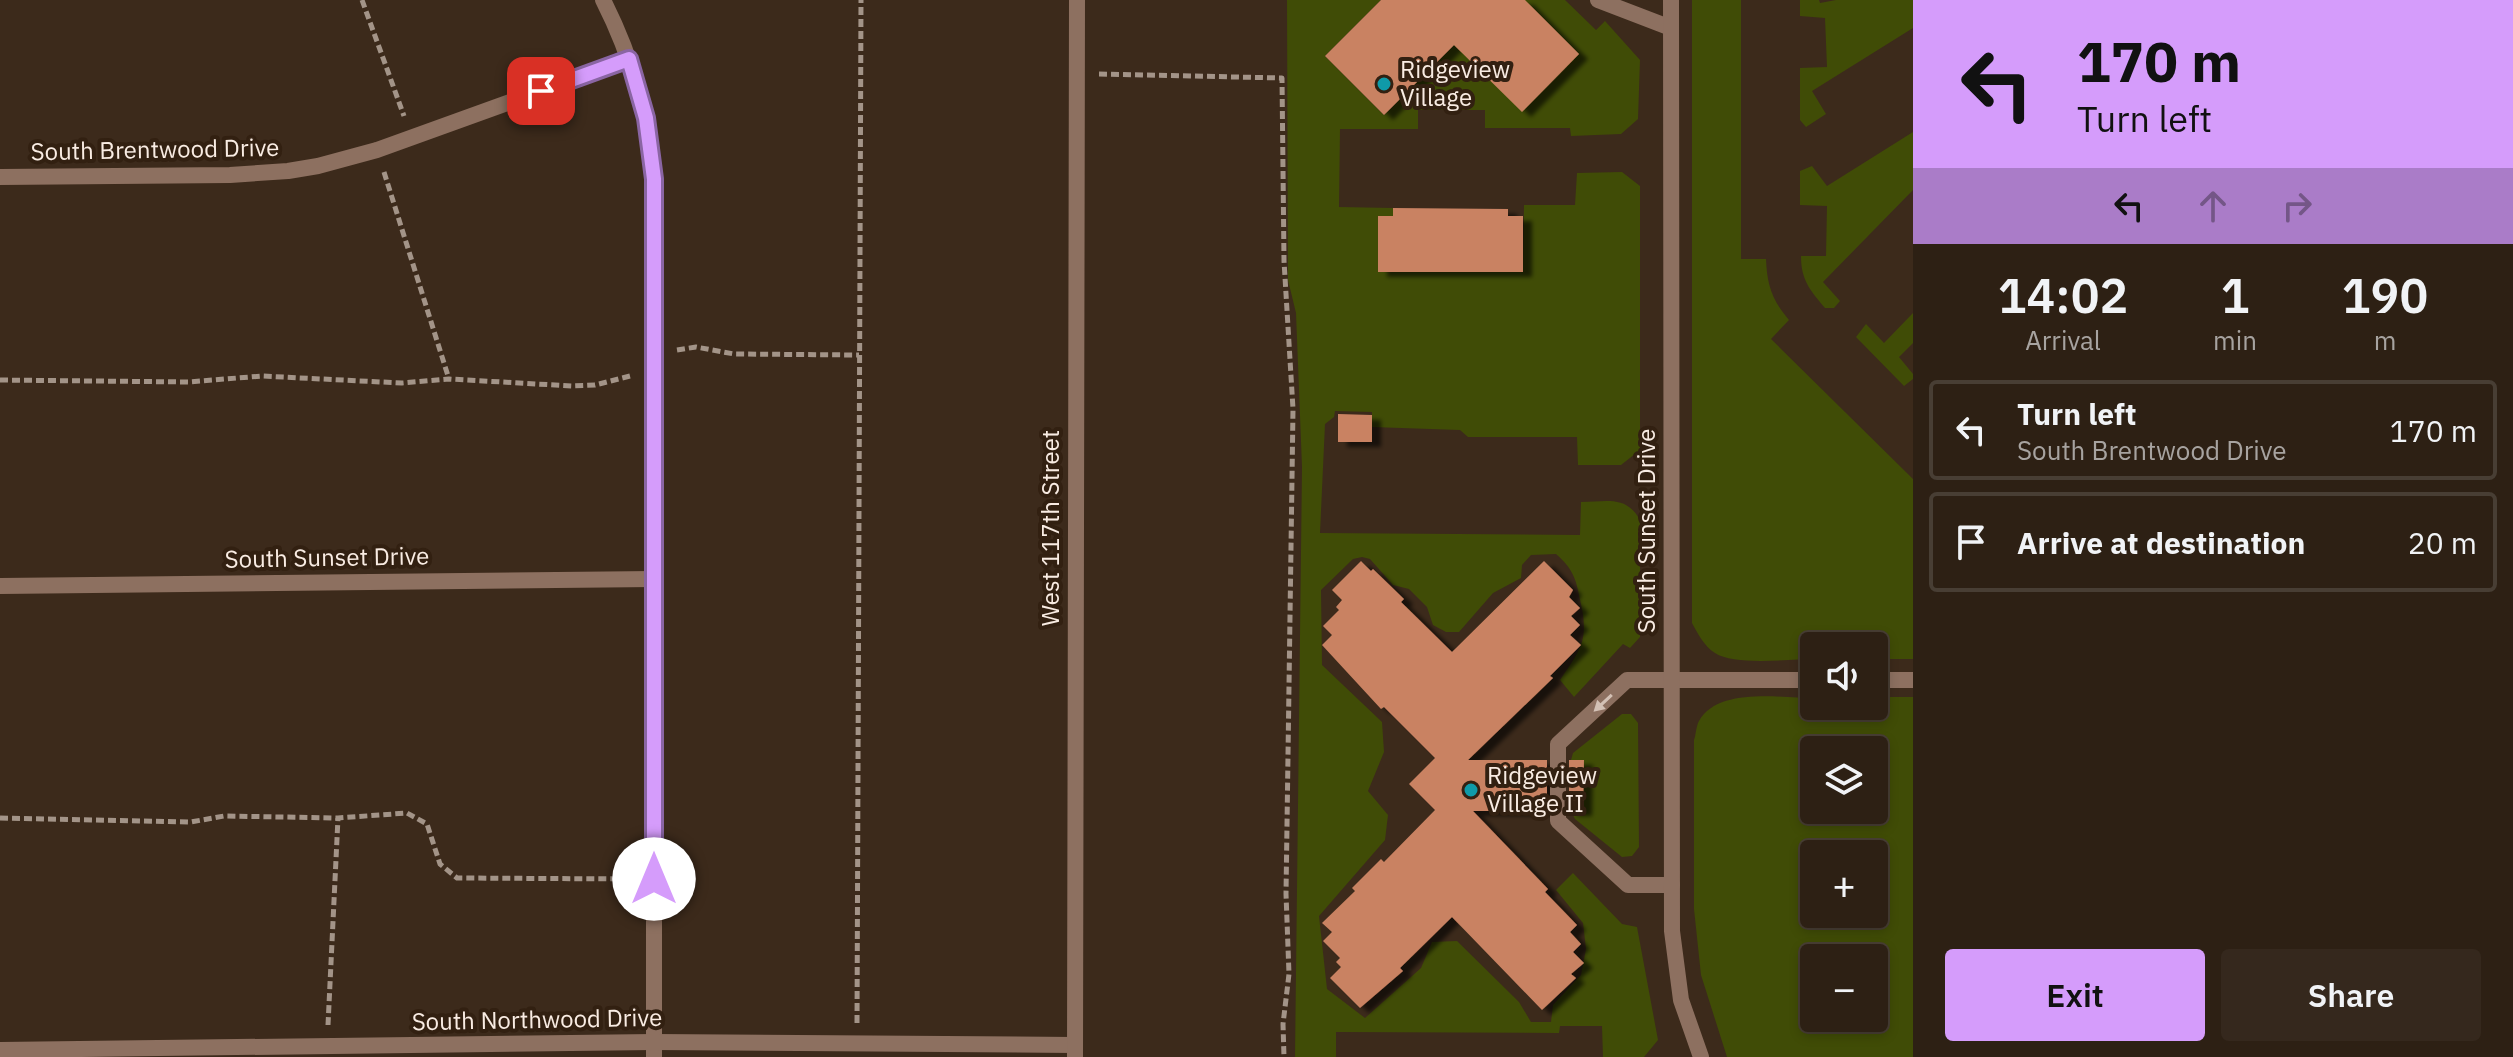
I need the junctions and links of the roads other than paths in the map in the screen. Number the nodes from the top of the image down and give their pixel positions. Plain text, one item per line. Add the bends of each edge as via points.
1 (603, 0) edge
2 (1077, 0) edge
3 (1598, 0) edge
4 (1671, 0) edge
5 (1671, 28) junction
6 (629, 59) junction
7 (0, 177) edge
8 (654, 579) junction
9 (0, 586) edge
10 (1672, 679) junction
11 (1800, 680) edge
12 (1888, 680) edge
13 (1913, 680) edge
14 (1672, 885) junction
15 (0, 1050) edge
16 (654, 1050) edge
17 (1074, 1051) edge
18 (140, 1053) edge
19 (1701, 1057) edge

1 - 6 street
2 - 17 street, West 117th Street
3 - 5 street
4 - 5 street, South Sunset Drive
5 - 10 street, South Sunset Drive
6 - 7 street, South Brentwood Drive via 318,166 230,175
6 - 8 street via 646,118 654,179
8 - 9 street, South Sunset Drive
8 - 16 street
10 - 11 street
10 - 14 street, South Sunset Drive
10 -> 14 street via 1627,680 1558,744 1558,821 1628,885
12 - 13 street
14 - 19 street, South Sunset Drive via 1681,1000
15 - 18 street, South Northwood Drive
16 - 17 street, South Northwood Drive via 857,1044
16 - 18 street, South Northwood Drive via 328,1047

